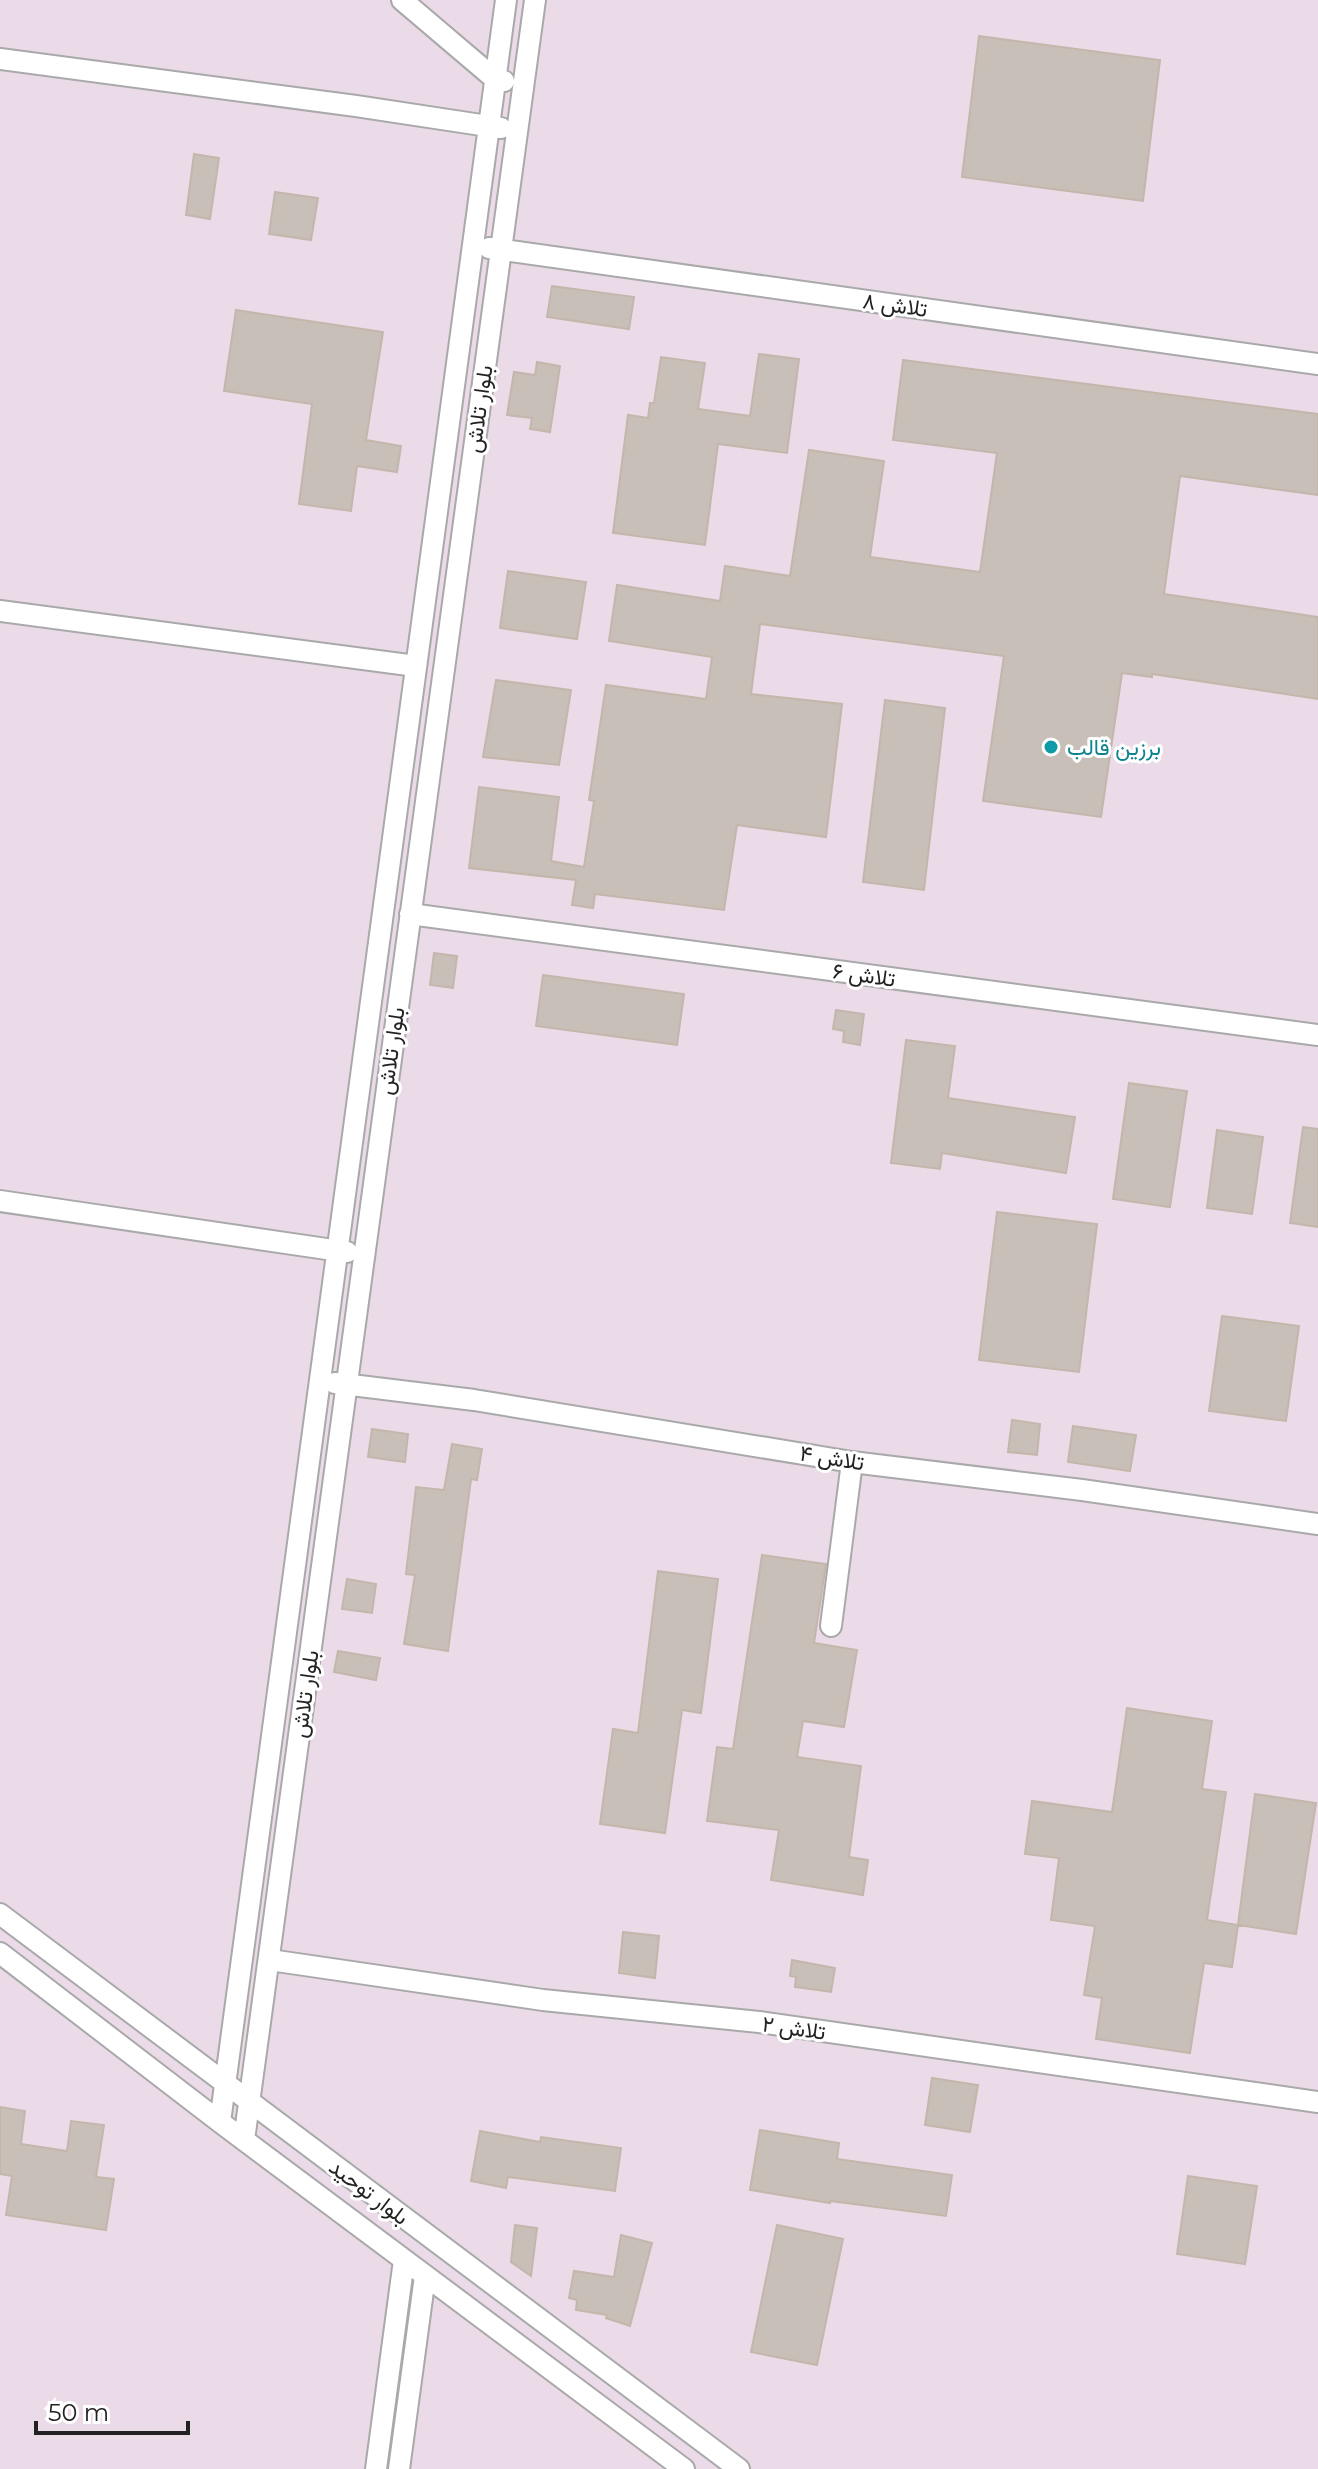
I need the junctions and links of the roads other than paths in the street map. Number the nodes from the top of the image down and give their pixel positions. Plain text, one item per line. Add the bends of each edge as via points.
1 (402, 0) edge
2 (506, 0) edge
3 (535, 0) edge
4 (0, 59) edge
5 (495, 79) junction
6 (524, 84) junction
7 (489, 127) junction
8 (517, 131) junction
9 (473, 246) junction
10 (501, 250) junction
11 (1318, 364) edge
12 (0, 611) edge
13 (416, 666) junction
14 (410, 914) junction
15 (1318, 1035) edge
16 (0, 1201) edge
17 (337, 1250) junction
18 (363, 1254) junction
19 (319, 1381) junction
20 (347, 1385) junction
21 (852, 1462) junction
22 (1318, 1524) edge
23 (831, 1626) dead end
24 (0, 1914) edge
25 (0, 1953) edge
26 (270, 1960) junction
27 (231, 2037) junction
28 (259, 2042) junction
29 (225, 2084) junction
30 (1318, 2102) edge
31 (251, 2103) junction
32 (220, 2122) junction
33 (244, 2140) junction
34 (404, 2260) junction
35 (425, 2276) junction
36 (390, 2364) junction
37 (413, 2367) junction
38 (376, 2469) edge
39 (399, 2469) edge
40 (684, 2469) edge
41 (739, 2469) edge

1 - 5 street
2 - 5 street, بلوار تلاش
3 - 6 street, بلوار تلاش
4 - 7 street
5 - 6 street
5 - 7 street, بلوار تلاش
6 - 8 street, بلوار تلاش
7 - 8 street
7 - 9 street, بلوار تلاش
8 - 10 street, بلوار تلاش
9 - 10 street, تلاش ۸
9 - 13 street, بلوار تلاش
10 - 11 street, تلاش ۸
10 - 14 street, بلوار تلاش
12 - 13 street
13 - 17 street, بلوار تلاش
14 - 15 street, تلاش ۶
14 - 18 street, بلوار تلاش
16 - 17 street
17 - 18 street
17 - 19 street, بلوار تلاش
18 - 20 street, بلوار تلاش
19 - 20 street, تلاش ۴
19 - 27 street, بلوار تلاش
20 - 21 street, تلاش ۴ via 474,1400
20 - 26 street, بلوار تلاش
21 - 22 street, تلاش ۴
21 - 23 street
24 - 29 street, بلوار توحید
25 - 32 street, بلوار توحید
26 - 28 street, بلوار تلاش
26 - 30 street, تلاش ۲ via 543,2000 759,2022
27 - 28 street
27 - 29 street, بلوار تلاش
28 - 31 street, بلوار تلاش
29 - 31 street, بلوار توحید
29 - 32 street, بلوار تلاش
31 - 33 street, بلوار تلاش
31 - 41 street, بلوار توحید
32 - 33 street, بلوار توحید
33 - 34 street, بلوار توحید
34 - 35 street, بلوار توحید
34 - 36 street
35 - 37 street
35 - 40 street, بلوار توحید
36 - 37 street
36 - 38 street
37 - 39 street

